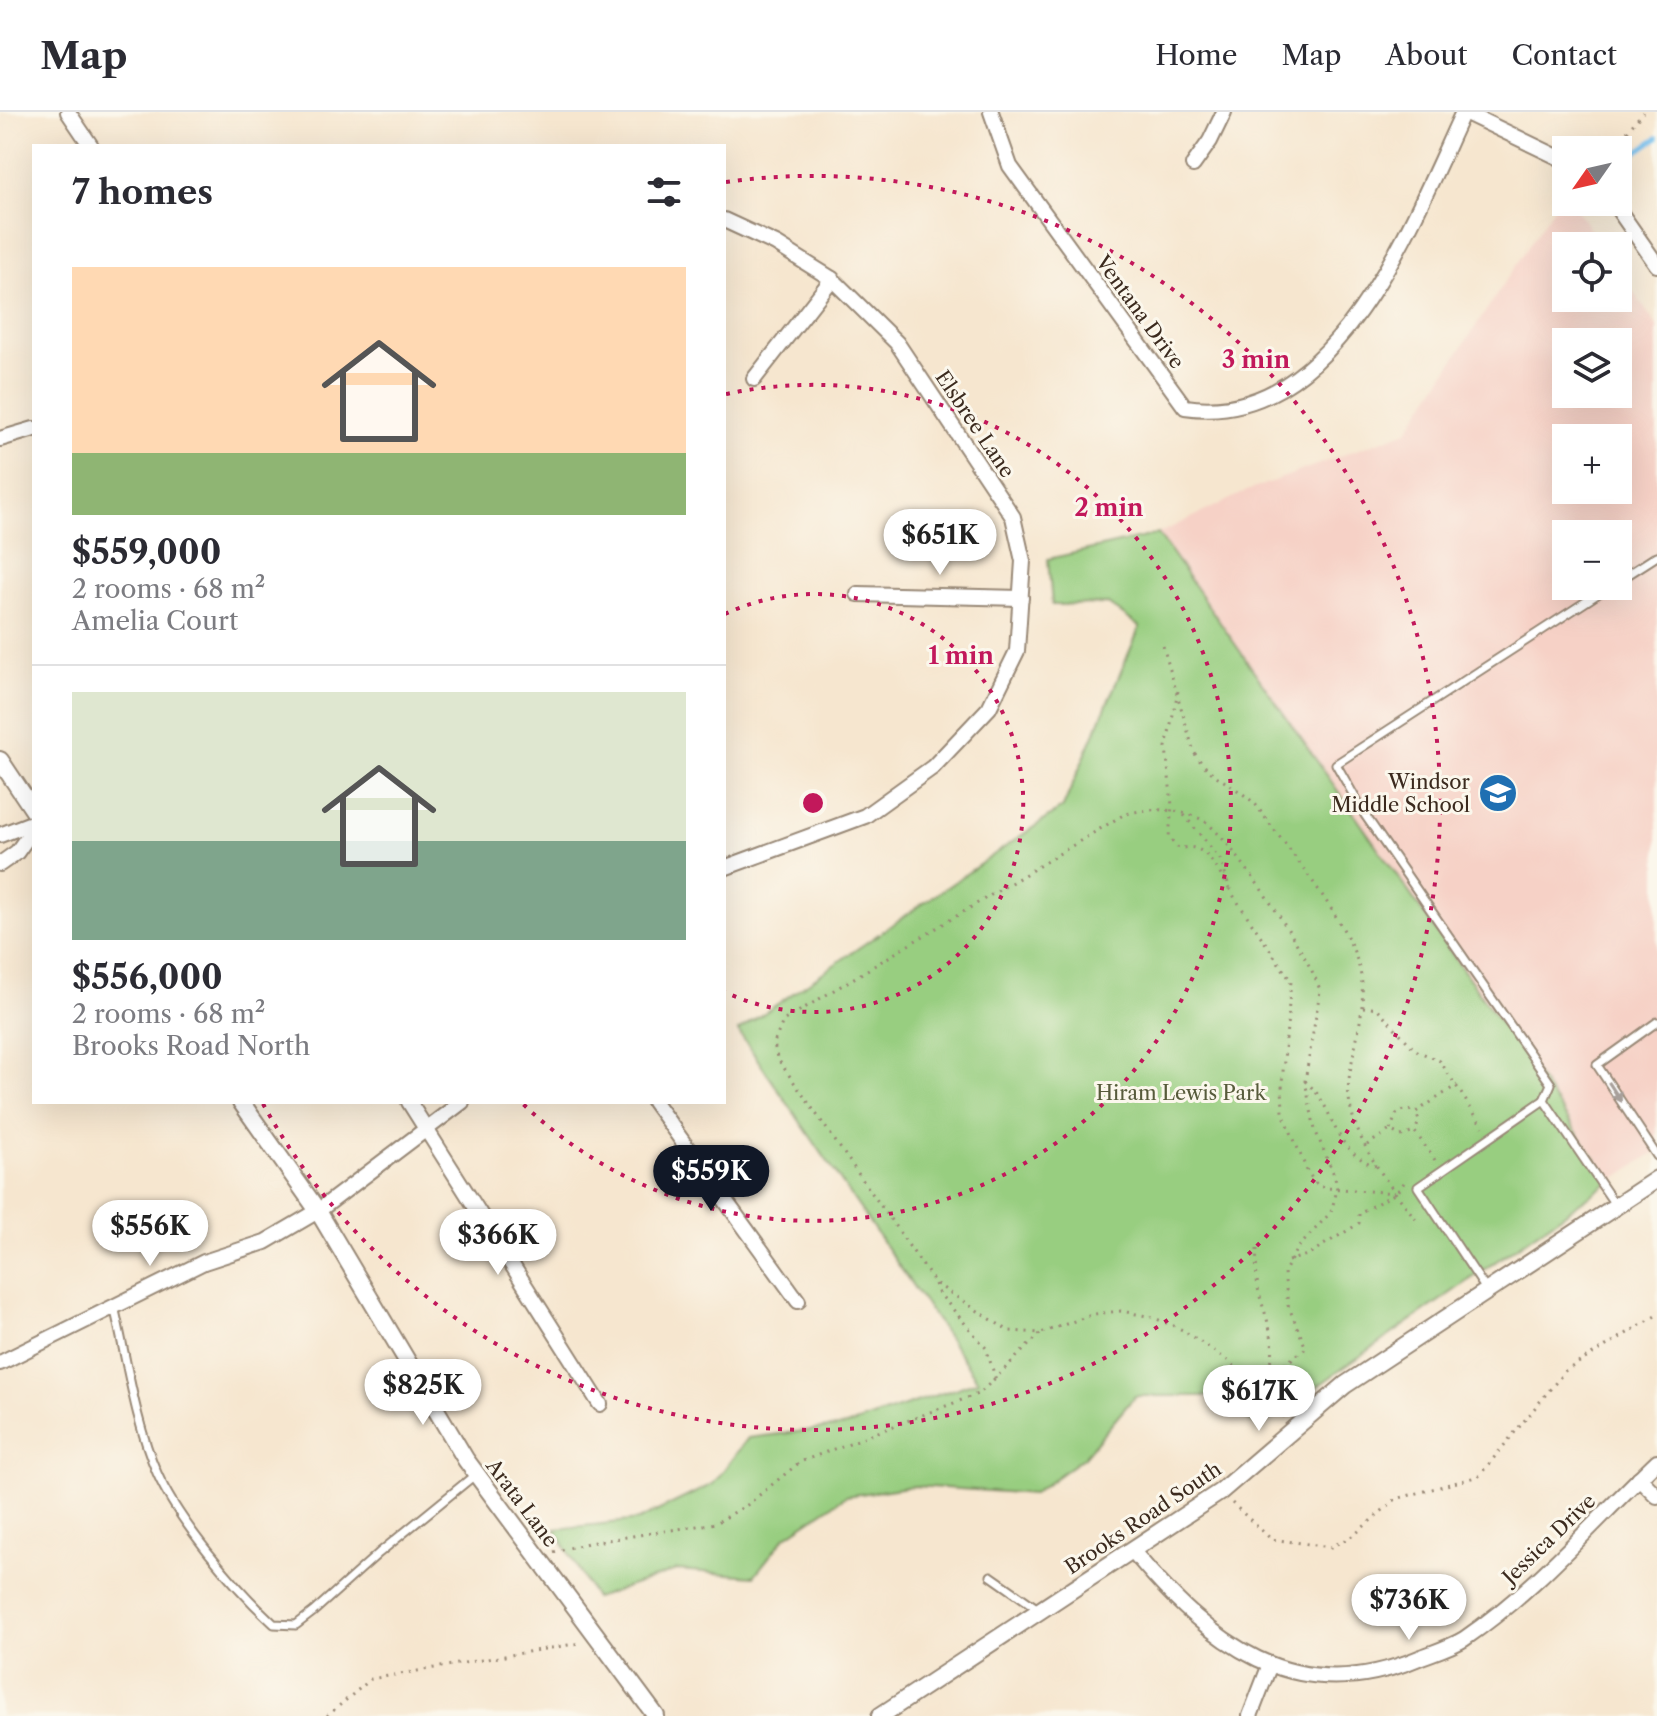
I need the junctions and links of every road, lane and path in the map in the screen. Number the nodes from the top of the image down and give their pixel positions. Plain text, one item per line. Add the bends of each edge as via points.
1 (68, 112) edge
2 (991, 112) edge
3 (1224, 112) edge
4 (1464, 112) edge
5 (1643, 112) edge
6 (1623, 136) edge
7 (90, 144) edge
8 (1552, 154) edge
9 (1193, 165) dead end
10 (1623, 216) edge
11 (726, 221) edge
12 (1657, 265) edge
13 (832, 279) junction
14 (754, 379) dead end
15 (32, 430) edge
16 (0, 439) edge
17 (1657, 556) edge
18 (1632, 572) edge
19 (858, 594) dead end
20 (1021, 598) junction
21 (1588, 600) edge
22 (1163, 646) dead end
23 (1178, 691) junction
24 (0, 760) edge
25 (32, 808) edge
26 (1171, 810) junction
27 (1184, 814) junction
28 (32, 826) edge
29 (32, 828) edge
30 (0, 835) edge
31 (0, 864) edge
32 (726, 867) edge
33 (1231, 892) junction
34 (1363, 1008) junction
35 (1657, 1022) edge
36 (1305, 1081) junction
37 (1457, 1085) junction
38 (1544, 1100) junction
39 (242, 1104) edge
40 (410, 1104) edge
41 (460, 1104) edge
42 (655, 1104) edge
43 (1416, 1112) junction
44 (1390, 1130) junction
45 (428, 1131) junction
46 (1415, 1132) junction
47 (1472, 1135) dead end
48 (1366, 1145) junction
49 (1657, 1156) edge
50 (1435, 1160) dead end
51 (1381, 1168) junction
52 (1409, 1177) dead end
53 (1657, 1179) edge
54 (1337, 1190) junction
55 (1396, 1193) junction
56 (1616, 1206) junction
57 (318, 1211) junction
58 (1416, 1219) dead end
59 (1257, 1249) dead end
60 (1288, 1261) junction
61 (935, 1283) junction
62 (1487, 1291) junction
63 (798, 1301) dead end
64 (114, 1306) junction
65 (1657, 1315) edge
66 (1041, 1333) junction
67 (0, 1363) edge
68 (996, 1380) junction
69 (1262, 1382) junction
70 (1263, 1394) junction
71 (600, 1404) dead end
72 (1296, 1428) junction
73 (1657, 1461) edge
74 (476, 1474) junction
75 (1639, 1478) junction
76 (1220, 1492) junction
77 (1657, 1496) edge
78 (1132, 1550) junction
79 (539, 1558) junction
80 (991, 1576) dead end
81 (1040, 1611) junction
82 (599, 1640) junction
83 (1269, 1667) junction
84 (327, 1716) edge
85 (656, 1716) edge
86 (880, 1716) edge
87 (1250, 1716) edge

1 - 7 street
2 - 4 street, Ventana Drive via 1010,166 1150,363 1185,407 1212,411 1291,381 1329,352 1353,324
3 - 9 street
4 - 8 street
5 - 6 path
10 - 12 street
11 - 13 street, Elsbree Lane
13 - 14 street
13 - 20 street, Elsbree Lane via 897,343 1013,517 1023,561
15 - 16 street
17 - 18 lane
19 - 20 street
20 - 32 street, Elsbree Lane via 1017,651 989,708 933,767 865,816
21 - 38 lane via 1336,764 1365,815 1551,1084
22 - 23 path
23 - 26 path via 1166,747
23 - 34 path via 1202,765 1256,805 1347,936 1359,968
24 - 25 street
26 - 27 path
26 - 33 path via 1172,843 1179,849 1189,845 1202,850
26 - 61 path via 1143,809 1099,828 794,1013 776,1031 777,1058
27 - 33 path via 1220,859
27 - 36 path via 1204,820 1222,836 1317,976 1320,991
28 - 30 street
29 - 31 street via 17,852
33 - 54 path via 1291,981 1283,1113 1308,1173 1318,1186
34 - 37 path via 1378,1009 1415,1050 1440,1061
34 - 48 path via 1348,1107
35 -> 49 lane via 1597,1065
36 - 51 path via 1316,1090 1349,1151
36 - 54 path via 1315,1130
37 - 43 path
37 - 47 path via 1485,1126
38 - 56 lane
38 - 62 lane via 1418,1187
39 - 57 street, Arata Lane
40 - 45 street
41 - 45 street
42 - 63 street
43 - 44 path via 1397,1113
43 - 46 path
44 - 46 path via 1401,1136
44 - 48 path
45 - 57 street
45 - 71 street
46 - 50 path
48 - 51 path
51 - 55 path
52 - 55 path
53 - 56 street, Brooks Road South
54 - 55 path
54 - 60 path via 1331,1212
55 - 58 path
55 - 60 path via 1359,1213 1355,1226
56 - 62 street, Brooks Road South
57 - 64 street via 265,1242 204,1262
57 - 74 street, Arata Lane
59 - 69 path via 1259,1292 1272,1329 1270,1369
60 - 69 path via 1283,1289 1306,1348
61 - 66 path via 1009,1331
61 - 68 path via 986,1348
62 - 72 street, Brooks Road South via 1345,1385
64 - 67 street
64 - 74 lane via 157,1473 178,1510 274,1624 296,1625
65 - 76 path via 1565,1371 1479,1476 1396,1499 1354,1535 1331,1547 1271,1539
66 - 68 path
66 - 70 path via 1094,1314 1121,1311 1152,1317 1183,1330 1230,1362
68 - 79 path via 957,1405 800,1462 716,1523 588,1543
69 - 70 path
70 - 72 path
72 - 76 street, Brooks Road South
73 - 75 street, Jessica Drive
74 - 79 street, Arata Lane
75 - 77 street
75 - 83 street, Jessica Drive via 1518,1598 1461,1641 1393,1669 1330,1679
76 - 78 street, Brooks Road South
78 - 81 street, Brooks Road South
78 - 83 street, Jessica Drive via 1171,1597
79 - 82 street, Arata Lane
80 - 81 lane
81 - 86 street, Brooks Road South
82 - 84 path via 371,1679
82 - 85 street, Arata Lane
83 - 87 street

